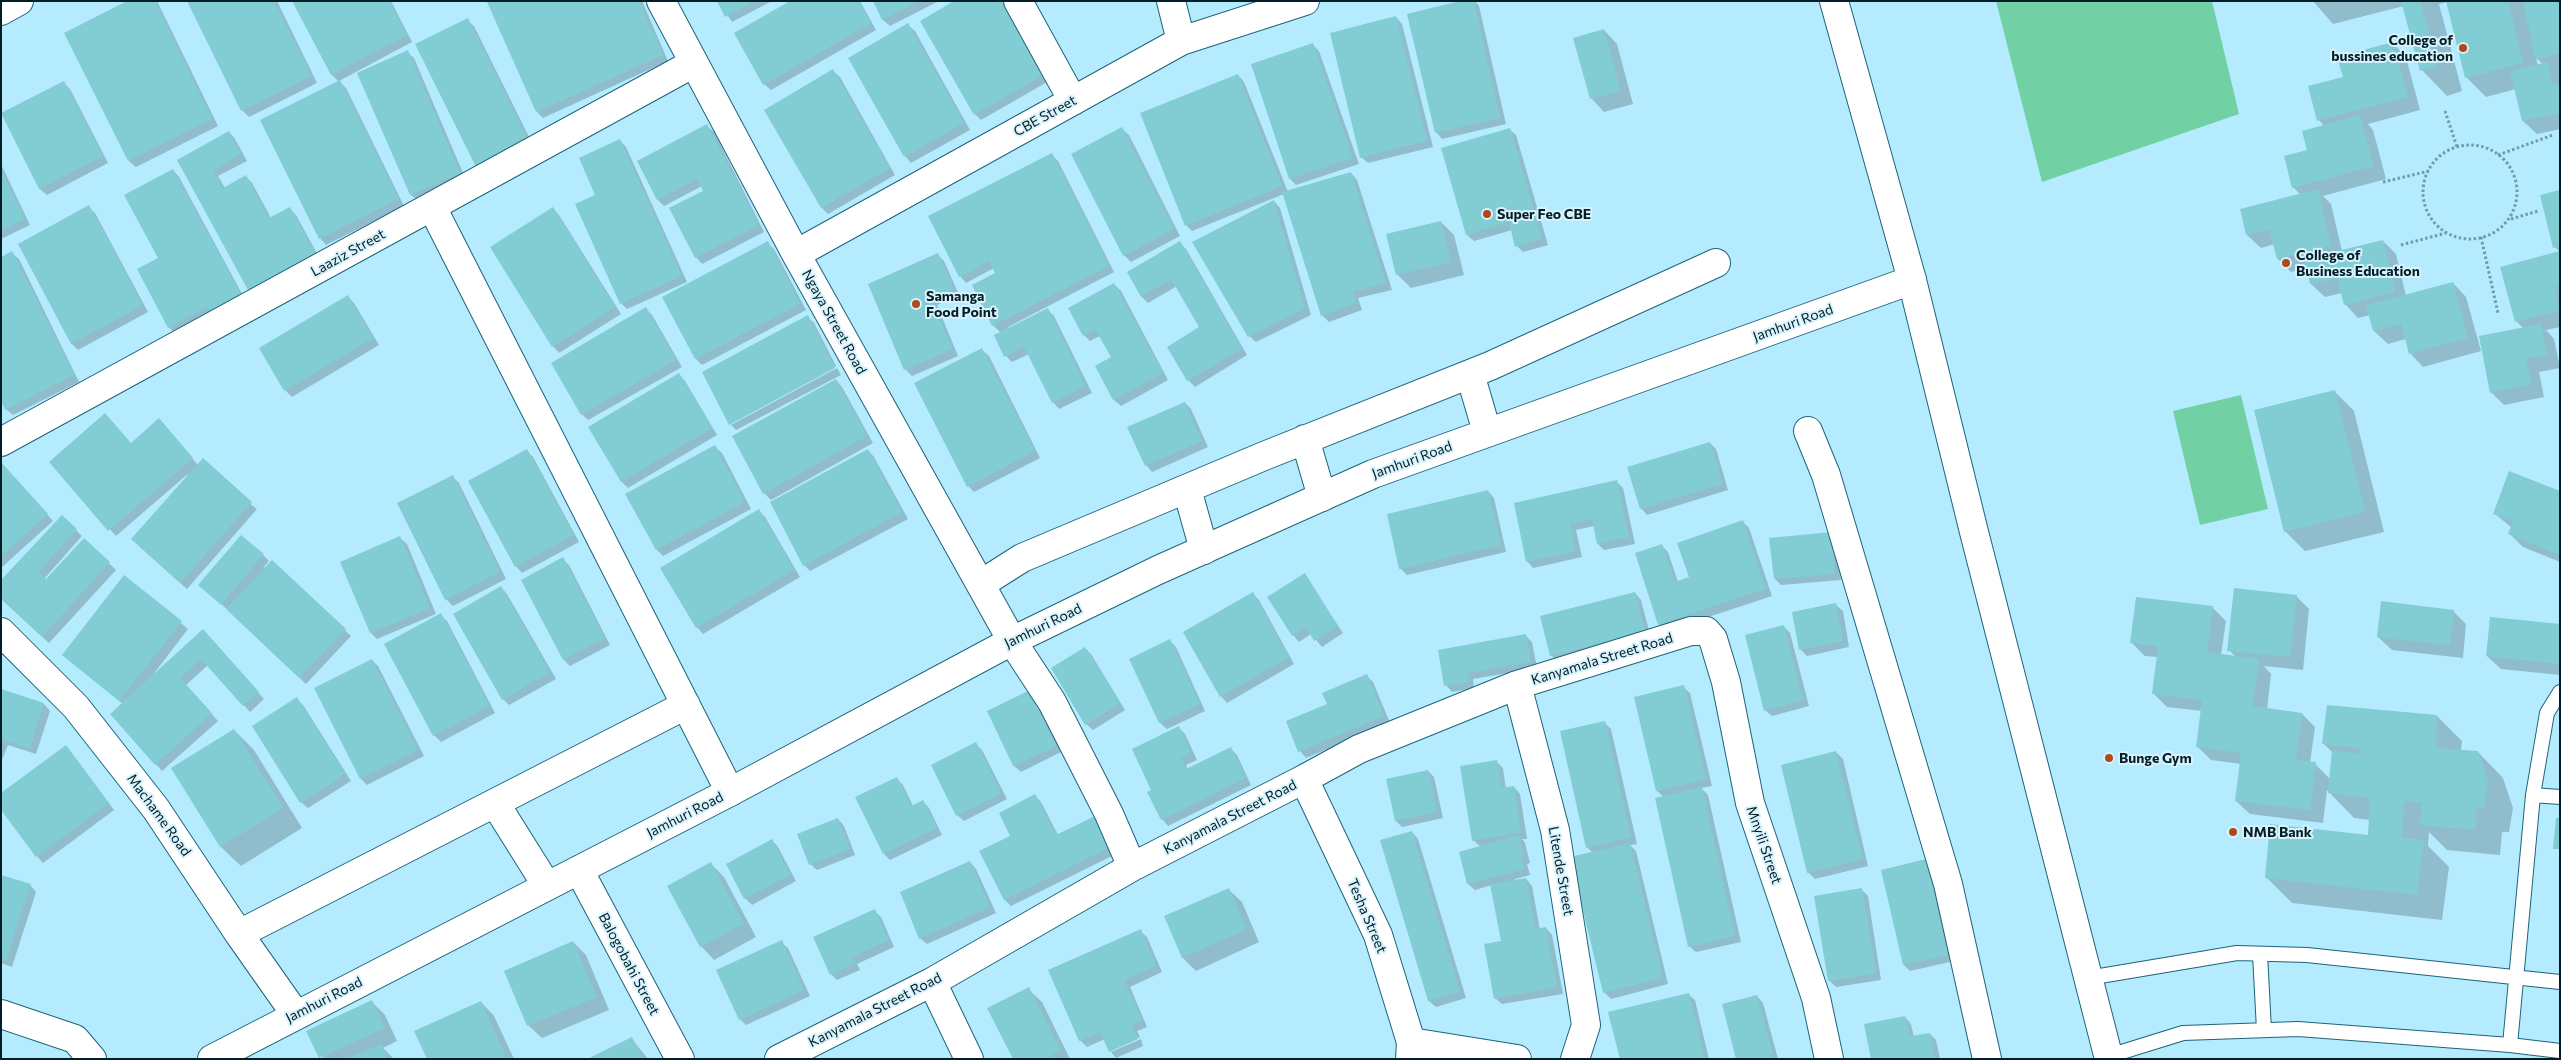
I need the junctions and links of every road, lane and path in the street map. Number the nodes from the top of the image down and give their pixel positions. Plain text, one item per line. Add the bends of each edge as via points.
1 (19, 1) edge
2 (662, 1) edge
3 (1018, 1) edge
4 (1171, 1) edge
5 (1305, 1) edge
6 (1834, 1) edge
7 (1, 11) edge
8 (1181, 41) junction
9 (694, 63) junction
10 (1073, 101) junction
11 (2444, 111) dead end
12 (2553, 135) dead end
13 (2457, 147) junction
14 (2498, 155) junction
15 (2429, 171) junction
16 (2383, 182) dead end
17 (432, 207) junction
18 (2538, 211) dead end
19 (2510, 219) junction
20 (2447, 233) junction
21 (2481, 237) junction
22 (2401, 245) dead end
23 (796, 254) junction
24 (1716, 263) dead end
25 (1912, 280) junction
26 (2498, 313) dead end
27 (1470, 374) junction
28 (1808, 431) dead end
29 (1487, 432) junction
30 (1305, 439) junction
31 (1, 442) edge
32 (1187, 488) junction
33 (1322, 497) junction
34 (1204, 550) junction
35 (980, 584) junction
36 (1706, 631) joint
37 (1, 632) edge
38 (1012, 641) junction
39 (1517, 685) junction
40 (2560, 692) edge
41 (686, 705) junction
42 (1304, 779) junction
43 (730, 792) junction
44 (2533, 795) junction
45 (2560, 797) edge
46 (495, 803) junction
47 (1132, 867) junction
48 (579, 870) junction
49 (547, 886) junction
50 (239, 934) junction
51 (2260, 954) junction
52 (2088, 978) junction
53 (2517, 978) junction
54 (932, 982) junction
55 (2560, 982) edge
56 (1, 1014) edge
57 (296, 1015) junction
58 (2264, 1030) junction
59 (2510, 1045) junction
60 (1411, 1051) edge
61 (2560, 1051) edge
62 (2109, 1058) edge
63 (92, 1059) edge
64 (212, 1059) edge
65 (680, 1059) edge
66 (778, 1059) edge
67 (969, 1059) edge
68 (1517, 1059) edge
69 (1575, 1059) edge
70 (1830, 1059) edge
71 (1988, 1059) edge

1 - 7 main road
2 - 9 main road, Ngaya Street Road
3 - 10 main road
4 - 8 main road
5 - 8 main road, CBE Street
6 - 25 main road
8 - 10 main road, CBE Street
9 - 17 main road, Laaziz Street
9 - 23 main road, Ngaya Street Road
10 - 23 main road, CBE Street
11 - 13 path
12 - 14 path
13 - 14 path via 2464,144 2491,148
13 - 15 path via 2439,155
14 - 19 path via 2511,167 2518,193
15 - 16 path
15 - 20 path via 2424,178 2424,205 2438,228
17 - 31 main road, Laaziz Street
17 - 41 main road
18 - 19 path
19 - 21 path via 2490,236
20 - 21 path via 2463,240
20 - 22 path
21 - 26 path
23 - 35 main road, Ngaya Street Road
24 - 27 main road
25 - 29 main road, Jamhuri Road
25 - 52 main road
27 - 29 main road
27 - 30 main road
28 - 71 main road via 1826,475 1948,884
29 - 33 main road, Jamhuri Road via 1372,474
30 - 32 main road
30 - 33 main road
32 - 34 main road
32 - 35 main road via 1022,558
33 - 34 main road, Jamhuri Road
34 - 38 main road, Jamhuri Road
35 - 38 main road, Ngaya Street Road
36 - 39 main road, Kanyamala Street Road via 1691,631
36 - 70 main road, Mnyili Street via 1713,639 1726,682 1750,803 1816,998
37 - 50 main road, Machame Road via 83,714 156,808
38 - 43 main road, Jamhuri Road
38 - 47 main road via 1052,702
39 - 42 main road, Kanyamala Street Road via 1359,748
39 - 69 main road, Litende Street via 1555,830 1585,1015 1586,1025
40 - 44 lane via 2547,712
41 - 43 main road
41 - 46 main road
42 - 47 main road, Kanyamala Street Road
42 - 60 main road, Tesha Street via 1378,935
43 - 48 main road, Jamhuri Road
44 - 45 lane
44 - 53 lane
46 - 49 main road
46 - 50 main road
47 - 54 main road, Kanyamala Street Road
48 - 49 main road, Jamhuri Road
48 - 65 main road, Balogobahi Street
49 - 57 main road, Jamhuri Road
50 - 57 main road, Machame Road
51 - 52 lane via 2237,953
51 - 53 lane via 2307,955
51 - 58 lane
52 - 62 main road
53 - 55 lane
53 - 59 lane
54 - 66 main road, Kanyamala Street Road
54 - 67 main road
56 - 63 main road via 76,1039
57 - 64 main road, Jamhuri Road
58 - 59 lane via 2298,1029
58 - 62 lane via 2183,1034
59 - 61 lane
60 - 68 main road

